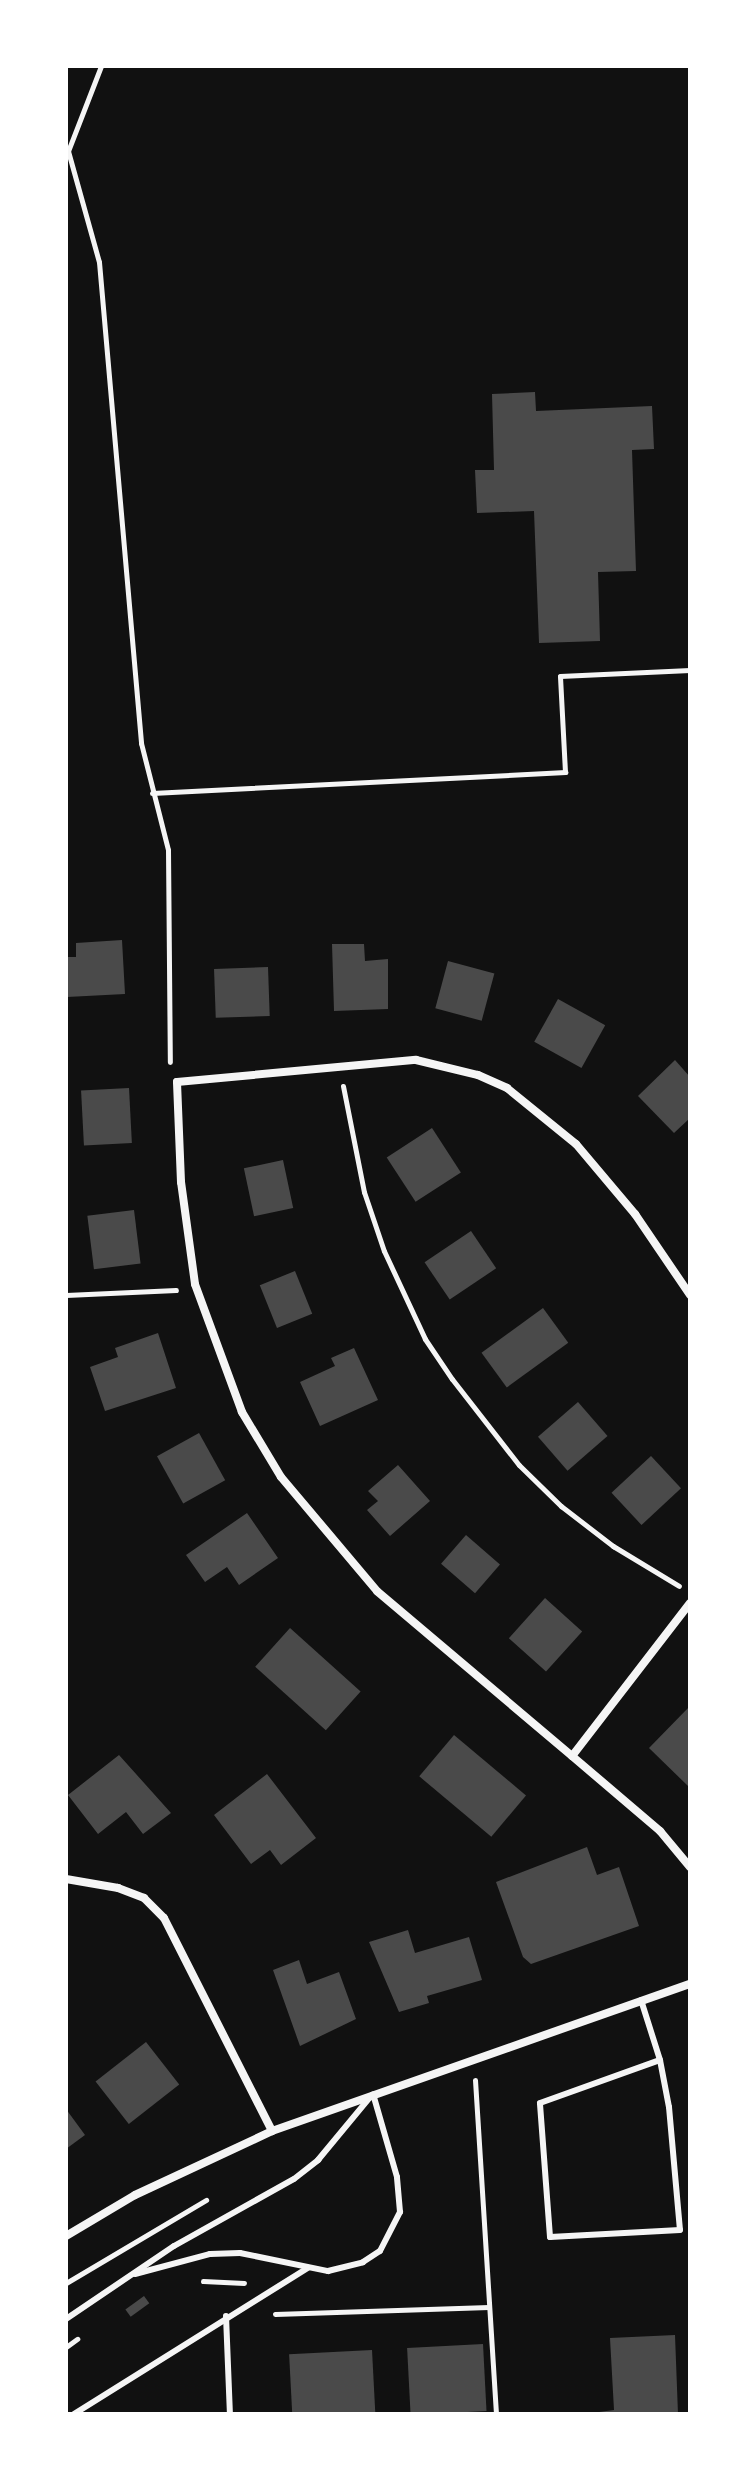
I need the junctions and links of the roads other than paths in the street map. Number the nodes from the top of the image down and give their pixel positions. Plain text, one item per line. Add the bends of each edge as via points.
1 (690, 1295) edge
2 (690, 1603) edge
3 (572, 1756) junction
4 (690, 1867) edge
5 (66, 1879) edge
6 (690, 1984) edge
7 (641, 2000) junction
8 (660, 2060) junction
9 (373, 2094) junction
10 (272, 2131) junction
11 (66, 2236) edge
12 (308, 2268) junction
13 (135, 2274) junction
14 (226, 2316) junction
15 (66, 2319) edge
16 (74, 2414) edge
17 (230, 2414) edge

1 - 3 street via 576,1144 507,1088 446,1064 416,1060 177,1082 181,1182 195,1284 242,1412 281,1477 377,1591
2 - 3 street
3 - 4 street via 660,1831
5 - 10 street via 144,1898 164,1918
6 - 7 street
7 - 8 lane
7 - 9 street
8 - 8 lane via 677,2164 680,2230 550,2237 540,2103
9 - 10 street
9 - 12 lane via 397,2177 400,2212 394,2233 363,2262 328,2271
9 - 13 lane via 318,2160 294,2179 174,2246
10 - 11 street via 135,2195
12 - 13 lane via 240,2253 210,2254
12 - 14 lane
13 - 15 lane
14 - 16 lane
14 - 17 lane

